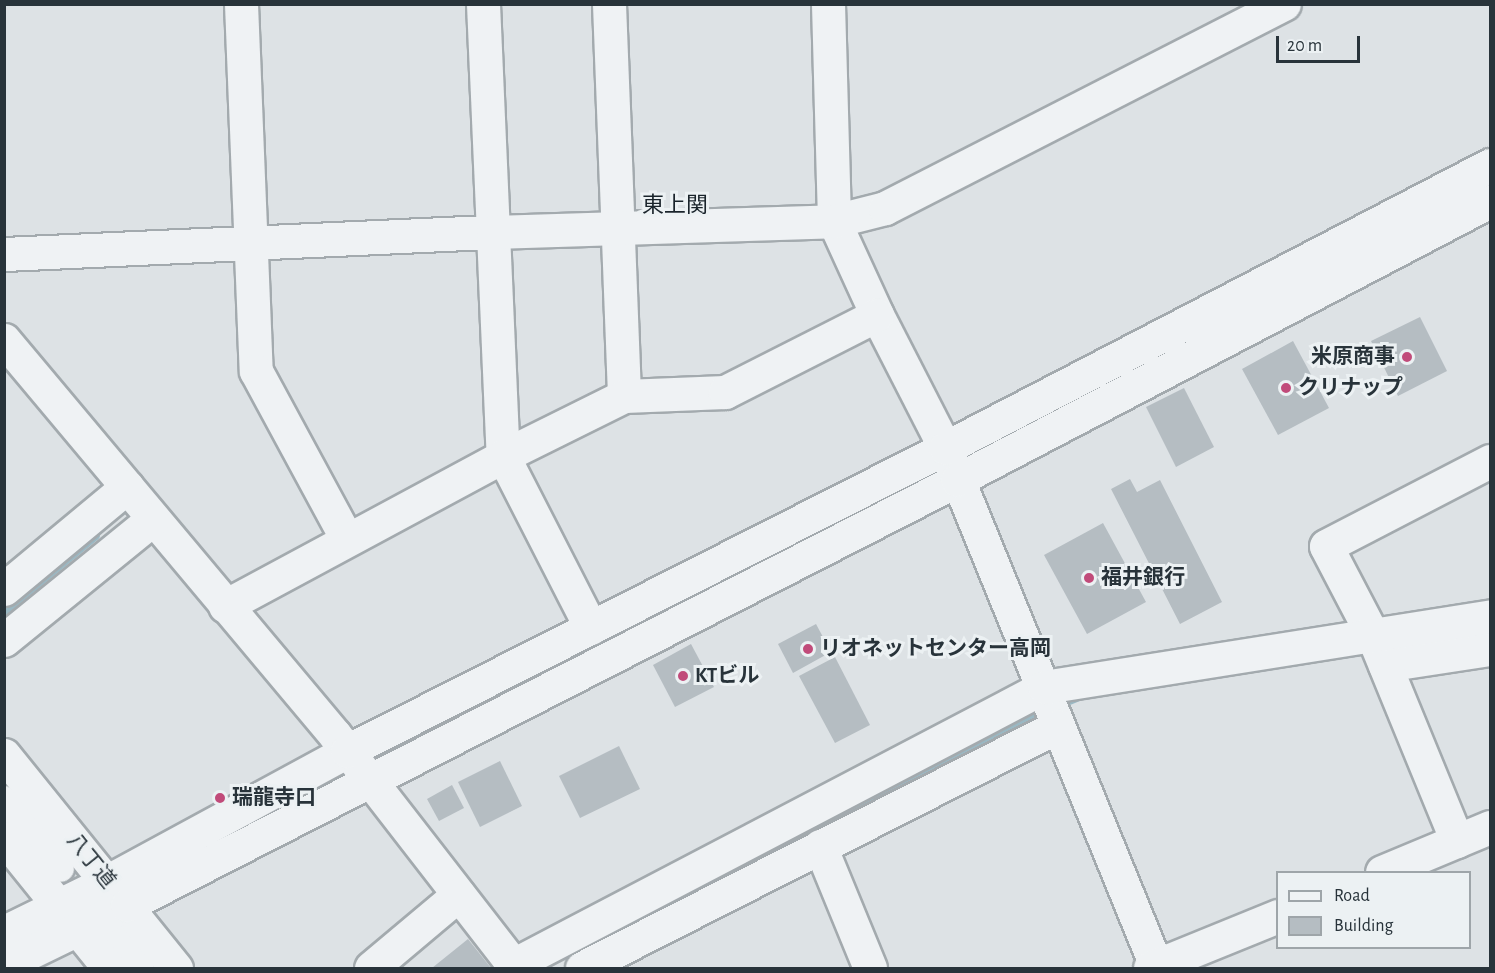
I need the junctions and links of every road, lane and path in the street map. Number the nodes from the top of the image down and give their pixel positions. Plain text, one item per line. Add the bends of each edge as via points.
1 (241, 4) edge
2 (483, 4) edge
3 (609, 4) edge
4 (828, 4) edge
5 (1284, 4) edge
6 (1231, 17) edge
7 (1491, 165) edge
8 (1491, 201) edge
9 (834, 221) junction
10 (617, 230) junction
11 (494, 232) junction
12 (250, 242) junction
13 (4, 254) edge
14 (877, 315) junction
15 (4, 340) edge
16 (624, 396) junction
17 (945, 448) junction
18 (503, 456) junction
19 (1491, 461) edge
20 (957, 480) junction
21 (127, 487) junction
22 (153, 519) junction
23 (347, 539) junction
24 (4, 588) edge
25 (225, 606) junction
26 (1491, 616) edge
27 (591, 628) junction
28 (4, 640) edge
29 (1491, 649) edge
30 (1378, 650) junction
31 (1045, 689) junction
32 (1057, 725) junction
33 (347, 751) junction
34 (4, 755) edge
35 (370, 780) junction
36 (4, 799) edge
37 (1491, 827) edge
38 (4, 838) edge
39 (1457, 842) junction
40 (820, 846) junction
41 (61, 869) dead end
42 (1387, 871) edge
43 (458, 896) junction
44 (116, 907) junction
45 (1276, 917) edge
46 (68, 918) junction
47 (4, 932) edge
48 (4, 965) edge
49 (514, 967) edge
50 (1154, 968) edge
51 (109, 969) edge
52 (141, 969) edge
53 (176, 969) edge
54 (371, 969) edge
55 (582, 969) edge
56 (870, 969) edge

1 - 12 street
2 - 11 street
3 - 10 street
4 - 9 street
5 - 6 street
6 - 9 street via 885,208
7 - 17 street
8 - 20 street
9 - 10 street
9 - 14 street
10 - 11 street
10 - 16 street
11 - 12 street
11 - 18 street
12 - 13 street
12 - 23 street via 256,371
14 - 16 street via 724,392
14 - 17 street
15 - 21 street
16 - 18 street
17 - 20 street
17 - 27 street
18 - 23 street
18 - 27 street
19 - 30 street via 1326,546
20 - 31 street
20 - 35 street
21 - 22 street
21 - 24 street
22 - 25 street
22 - 28 street
23 - 25 street
25 - 33 street
26 - 30 street
27 - 33 street
29 - 30 street
30 - 31 street
30 - 39 street
31 - 32 street
31 - 49 street
32 - 40 street
32 - 50 street
33 - 35 street
33 - 44 street
34 - 44 street, 八丁道
35 - 43 street
35 - 44 street
36 - 41 street
37 - 39 street
38 - 46 street
39 - 42 street
40 - 55 street
40 - 56 street
43 - 49 street
43 - 54 street
44 - 46 street
44 - 52 street
44 - 53 street, 八丁道
45 - 50 street
46 - 47 street
46 - 48 street
46 - 51 street

